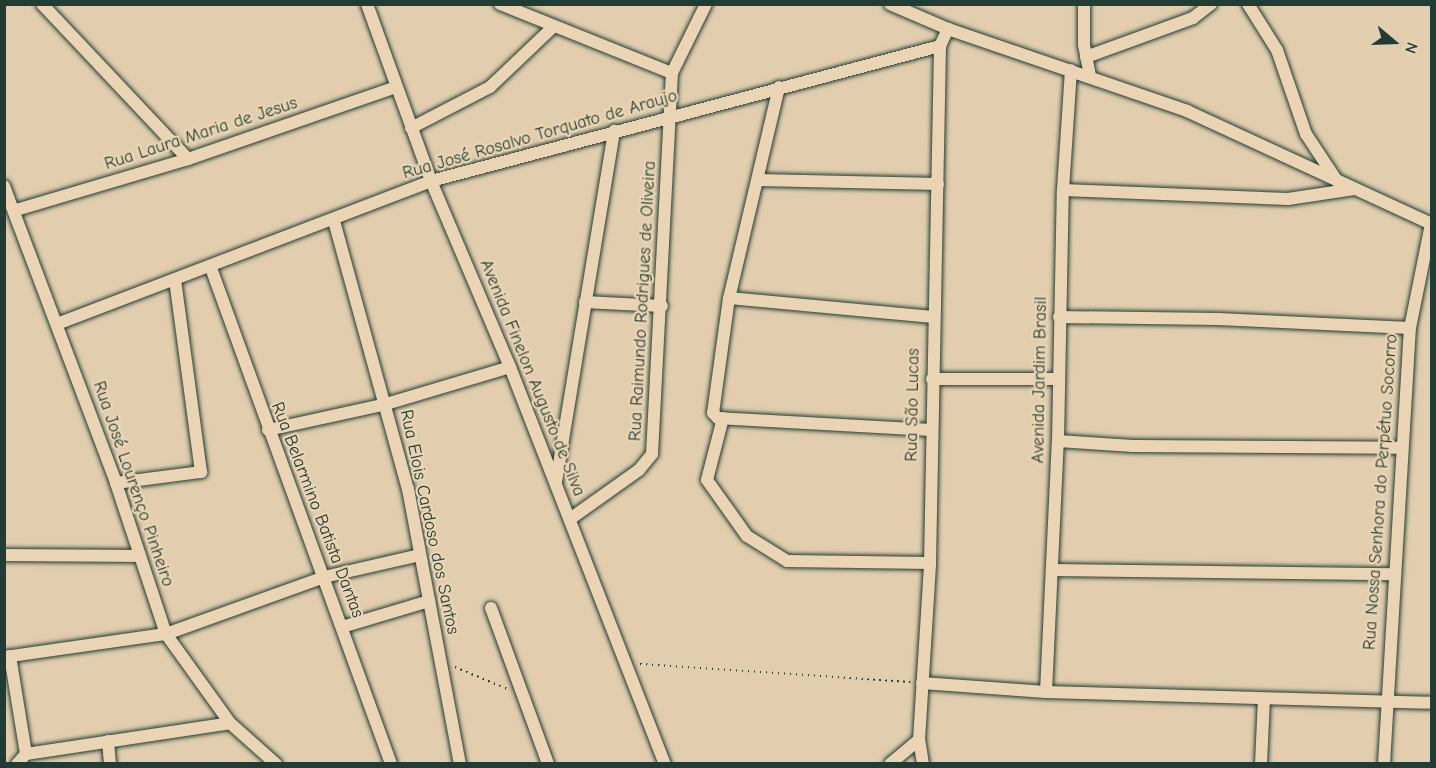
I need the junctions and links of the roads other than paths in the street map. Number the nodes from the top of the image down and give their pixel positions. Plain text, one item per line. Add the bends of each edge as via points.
1 (42, 4) edge
2 (368, 4) edge
3 (500, 4) edge
4 (706, 4) edge
5 (890, 4) edge
6 (1084, 4) edge
7 (1211, 4) edge
8 (1248, 4) edge
9 (553, 27) junction
10 (948, 29) junction
11 (940, 46) junction
12 (1086, 57) junction
13 (1071, 70) junction
14 (672, 74) junction
15 (1090, 77) junction
16 (396, 87) junction
17 (779, 87) junction
18 (671, 116) junction
19 (411, 128) junction
20 (614, 131) junction
21 (188, 159) junction
22 (758, 180) junction
23 (431, 181) junction
24 (1337, 181) junction
25 (938, 184) junction
26 (4, 186) edge
27 (1354, 189) junction
28 (1063, 190) junction
29 (16, 210) junction
30 (334, 221) junction
31 (1431, 224) edge
32 (211, 268) junction
33 (175, 280) junction
34 (729, 298) junction
35 (585, 302) junction
36 (662, 306) junction
37 (933, 317) junction
38 (1059, 317) junction
39 (57, 324) junction
40 (1410, 328) junction
41 (510, 367) junction
42 (932, 379) junction
43 (1058, 379) junction
44 (386, 404) junction
45 (718, 417) junction
46 (268, 430) junction
47 (930, 430) junction
48 (1058, 441) junction
49 (1401, 448) junction
50 (116, 483) junction
51 (556, 484) junction
52 (570, 519) junction
53 (4, 555) edge
54 (420, 555) junction
55 (140, 556) junction
56 (930, 563) junction
57 (1052, 570) junction
58 (1394, 574) junction
59 (324, 577) junction
60 (429, 601) junction
61 (491, 608) dead end
62 (342, 627) junction
63 (166, 634) junction
64 (7, 657) edge
65 (922, 683) junction
66 (1046, 692) junction
67 (1264, 699) junction
68 (1385, 701) junction
69 (1431, 703) edge
70 (230, 723) junction
71 (919, 740) junction
72 (108, 741) junction
73 (26, 754) junction
74 (17, 764) edge
75 (110, 764) edge
76 (276, 764) edge
77 (391, 764) edge
78 (460, 764) edge
79 (548, 764) edge
80 (665, 764) edge
81 (890, 764) edge
82 (923, 764) edge
83 (1261, 764) edge
84 (1384, 764) edge

1 - 21 street
2 - 16 street, Avenida Finelon Augusto de Silva
3 - 9 street
4 - 14 street
5 - 10 street
6 - 12 street
7 - 12 street via 1193,18
8 - 24 street via 1277,51 1306,134
9 - 14 street
9 - 19 street via 493,84
10 - 11 street
10 - 13 street
11 - 17 street, Rua José Rosalvo Torquato de Araujo
11 - 25 street, Rua São Lucas
12 - 15 street
13 - 15 street
13 - 28 street, Avenida Jardim Brasil
14 - 18 street, Rua Raimundo Rodrigues de Oliveira
15 - 24 street via 1187,111
16 - 19 street, Avenida Finelon Augusto de Silva
16 - 21 street, Rua Laura Maria de Jesus
17 - 18 street, Rua José Rosalvo Torquato de Araujo
17 - 22 street
18 - 20 street, Rua José Rosalvo Torquato de Araujo
18 - 36 street, Rua Raimundo Rodrigues de Oliveira
19 - 23 street, Avenida Finelon Augusto de Silva
20 - 23 street, Rua José Rosalvo Torquato de Araujo
20 - 35 street
21 - 29 street, Rua Laura Maria de Jesus
22 - 25 street
22 - 34 street
23 - 30 street, Rua José Rosalvo Torquato de Araujo
23 - 41 street, Avenida Finelon Augusto de Silva
24 - 27 street
25 - 37 street, Rua São Lucas
26 - 29 street, Rua José Lourenço Pinheiro
27 - 28 street via 1288,199
27 - 31 street
28 - 38 street, Avenida Jardim Brasil
29 - 39 street, Rua José Lourenço Pinheiro
30 - 32 street, Rua José Rosalvo Torquato de Araujo
30 - 44 street, Rua Elois Cardoso dos Santos
31 - 40 street, Rua Nossa Senhora do Perpétuo Socorro
32 - 33 street, Rua José Rosalvo Torquato de Araujo
32 - 46 street, Rua Belarmino Batista Dantas
33 - 39 street, Rua José Rosalvo Torquato de Araujo
33 - 50 street via 201,472
34 - 37 street
34 - 45 street
35 - 36 street
35 - 51 street
36 - 52 street, Rua Raimundo Rodrigues de Oliveira via 652,454 639,470
37 - 42 street, Rua São Lucas
38 - 40 street
38 - 43 street, Avenida Jardim Brasil
39 - 50 street, Rua José Lourenço Pinheiro
40 - 49 street, Rua Nossa Senhora do Perpétuo Socorro
41 - 44 street
41 - 51 street, Avenida Finelon Augusto de Silva
42 - 43 street
42 - 47 street, Rua São Lucas
43 - 48 street, Avenida Jardim Brasil
44 - 46 street
44 - 54 street, Rua Elois Cardoso dos Santos
45 - 47 street
45 - 56 street via 707,480 747,536 787,561
46 - 59 street, Rua Belarmino Batista Dantas
47 - 56 street, Rua São Lucas
48 - 49 street via 1133,446
48 - 57 street, Avenida Jardim Brasil
49 - 58 street, Rua Nossa Senhora do Perpétuo Socorro
50 - 55 street, Rua José Lourenço Pinheiro
51 - 52 street, Avenida Finelon Augusto de Silva
52 - 80 street, Avenida Finelon Augusto de Silva
53 - 55 street
54 - 59 street
54 - 60 street, Rua Elois Cardoso dos Santos
55 - 63 street, Rua José Lourenço Pinheiro
56 - 65 street, Rua São Lucas
57 - 58 street
57 - 66 street, Avenida Jardim Brasil
58 - 68 street, Rua Nossa Senhora do Perpétuo Socorro
59 - 62 street, Rua Belarmino Batista Dantas
59 - 63 street
60 - 62 street
60 - 78 street, Rua Elois Cardoso dos Santos
61 - 79 street
62 - 77 street, Rua Belarmino Batista Dantas
63 - 64 street
63 - 70 street, Rua José Lourenço Pinheiro
64 - 73 street
65 - 66 street
65 - 71 street, Rua São Lucas
66 - 67 street
67 - 68 street
67 - 83 street
68 - 69 street
68 - 84 street, Rua Nossa Senhora do Perpétuo Socorro
70 - 72 street
70 - 76 street, Rua José Lourenço Pinheiro
71 - 81 street
71 - 82 street, Rua São Lucas
72 - 73 street
72 - 75 street
73 - 74 street

